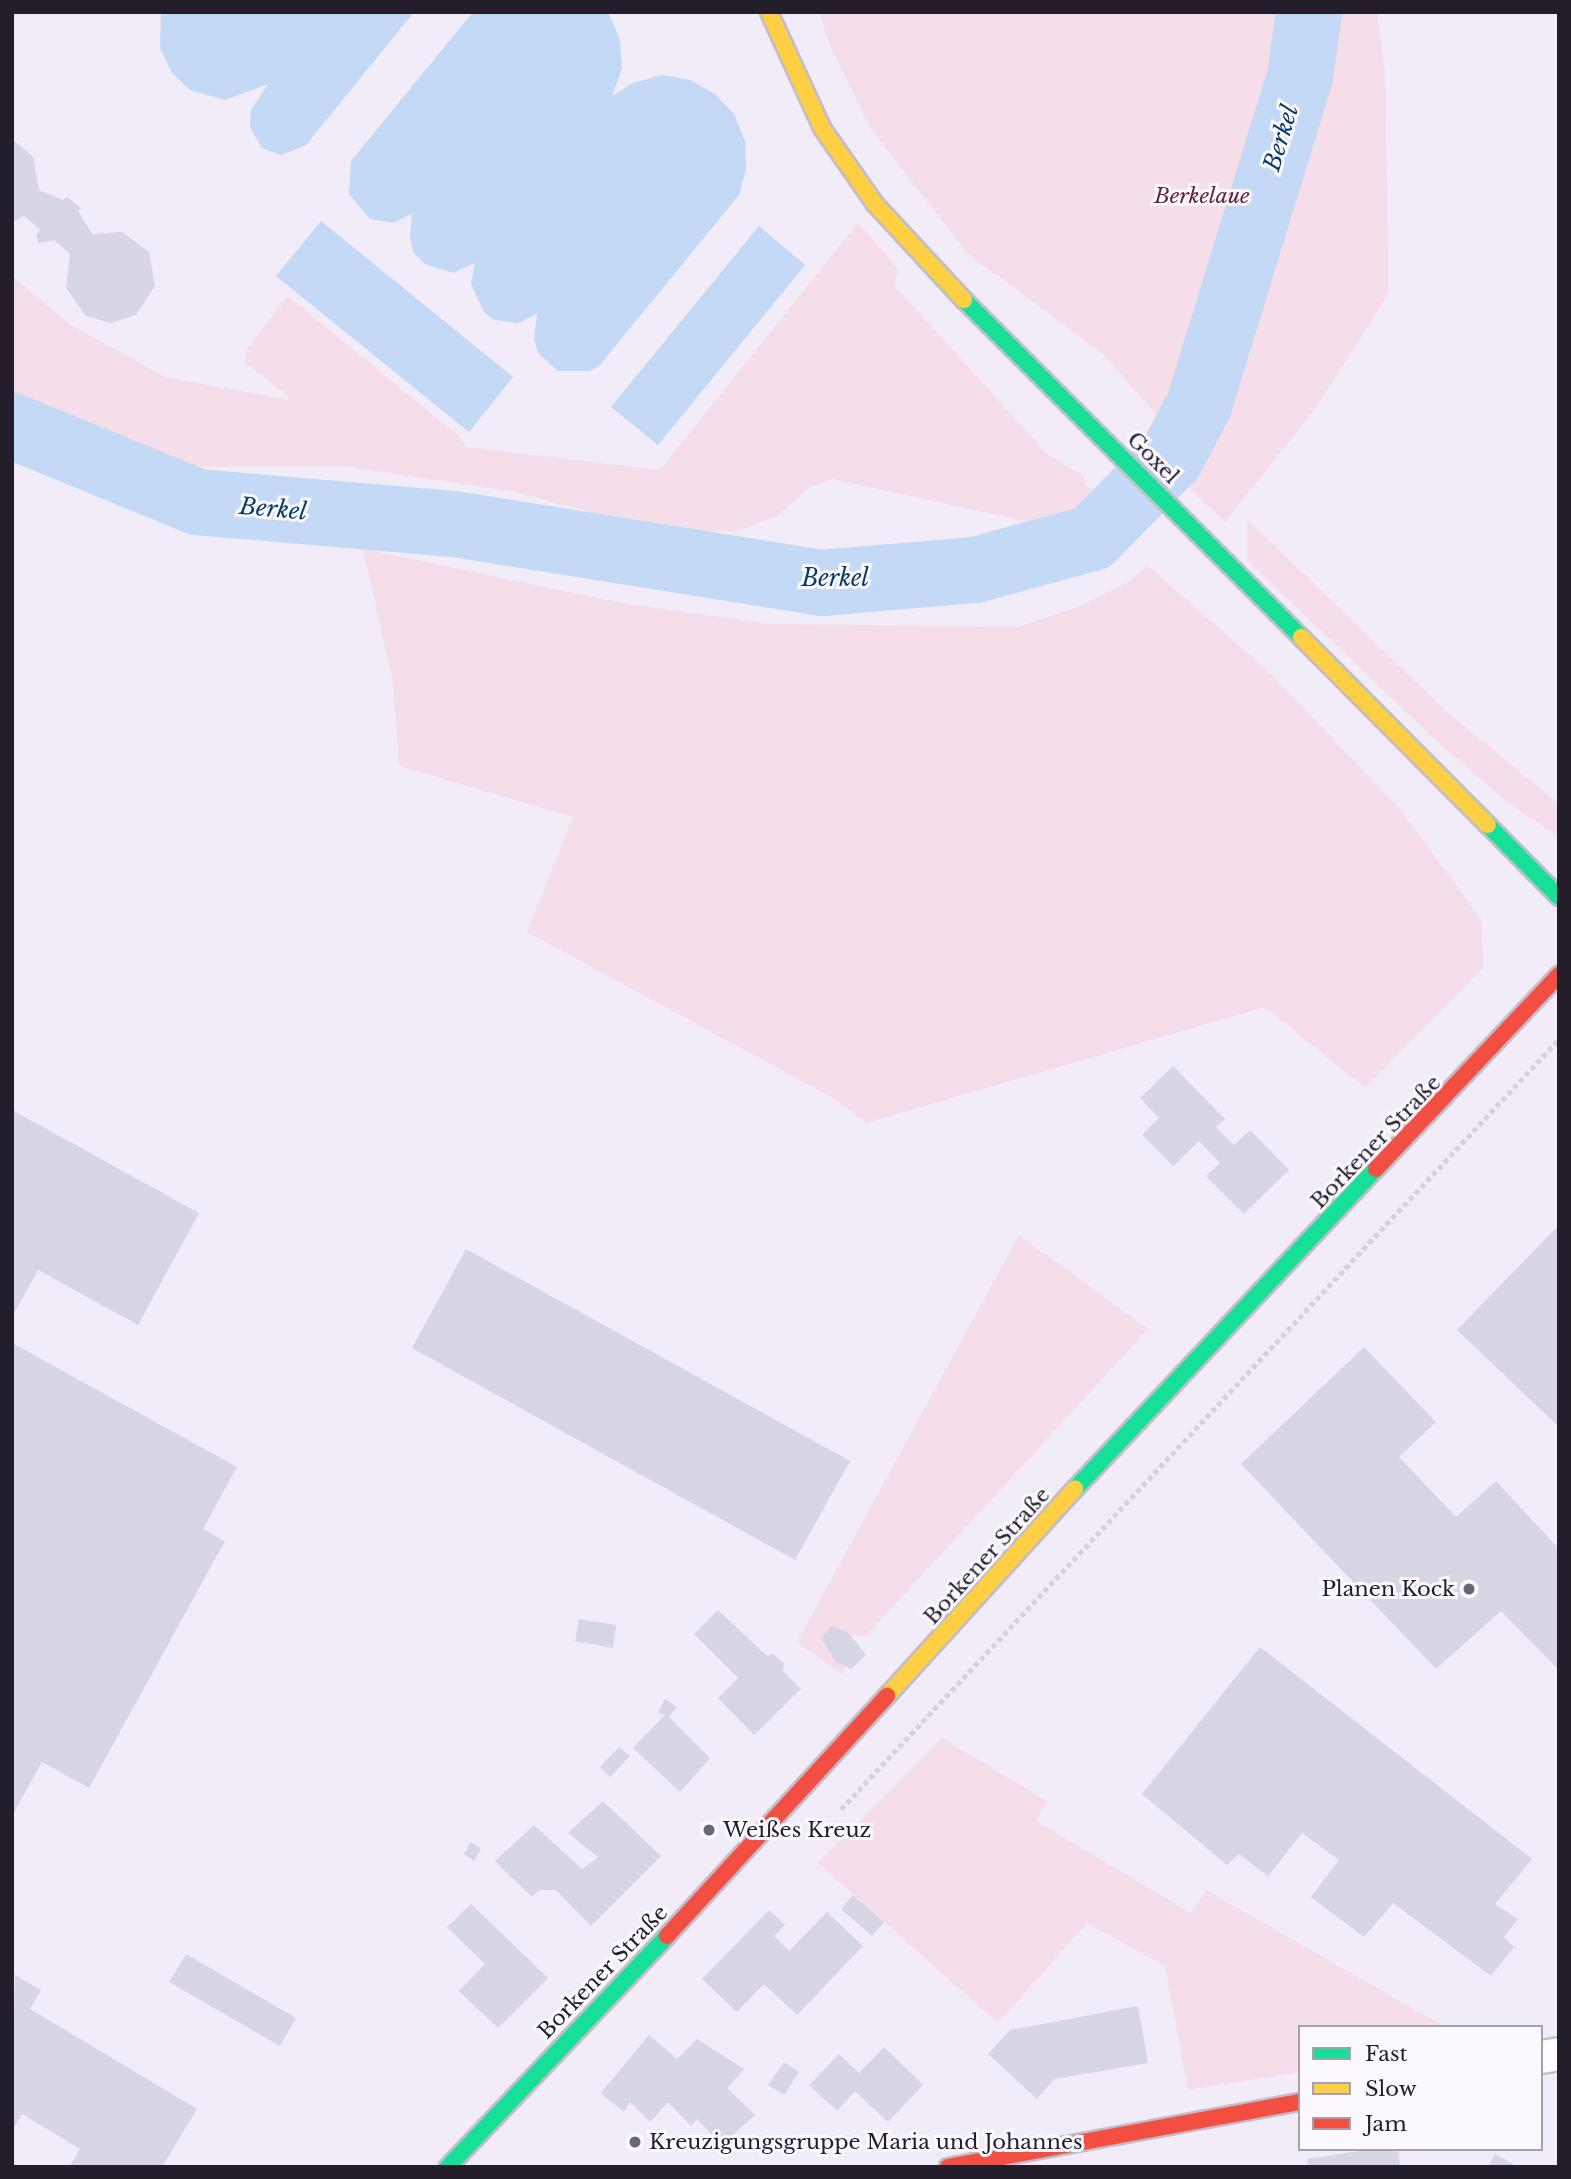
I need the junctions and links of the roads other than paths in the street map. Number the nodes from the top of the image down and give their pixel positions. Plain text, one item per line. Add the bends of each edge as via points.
1 (769, 12) edge
2 (1559, 897) edge
3 (1559, 975) edge
4 (1298, 2102) edge
5 (448, 2167) edge
6 (948, 2167) edge

1 - 2 street, Goxel via 822,128 875,204
3 - 5 street, Borkener Straße via 1058,1507 749,1849
4 - 6 street

